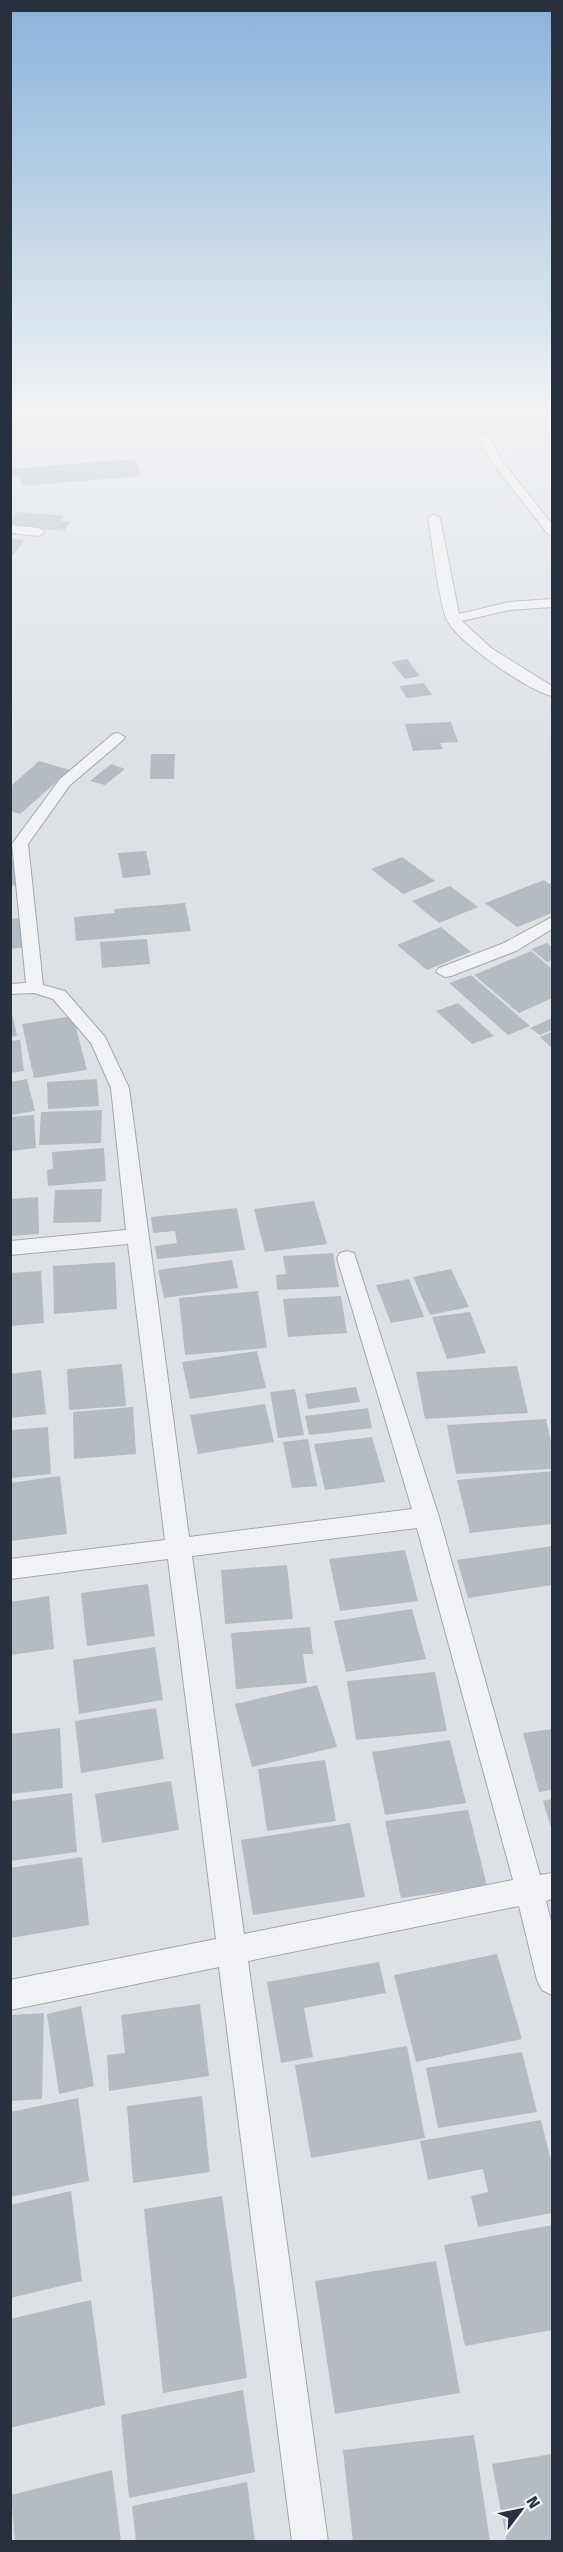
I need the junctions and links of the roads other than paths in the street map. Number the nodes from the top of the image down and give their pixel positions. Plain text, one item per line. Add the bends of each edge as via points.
1 (436, 527) edge
2 (10, 529) edge
3 (39, 532) dead end
4 (552, 603) edge
5 (453, 619) junction
6 (552, 692) edge
7 (118, 737) dead end
8 (552, 922) edge
9 (444, 972) dead end
10 (23, 989) edge
11 (137, 1236) junction
12 (10, 1248) edge
13 (347, 1258) dead end
14 (427, 1517) junction
15 (178, 1547) junction
16 (10, 1569) edge
17 (541, 1888) edge
18 (231, 1950) junction
19 (552, 1980) edge
20 (10, 1995) edge
21 (310, 2541) edge

1 - 5 street
2 - 3 street
4 - 5 street via 510,606
5 - 6 street via 479,645
7 - 10 street via 65,782 20,844
8 - 9 street via 510,947
10 - 11 street via 59,995 99,1041 120,1088
11 - 12 street
11 - 15 street
13 - 14 street
14 - 15 street
14 - 17 street
15 - 16 street
15 - 18 street
17 - 18 street
17 - 19 street
18 - 20 street
18 - 21 street

